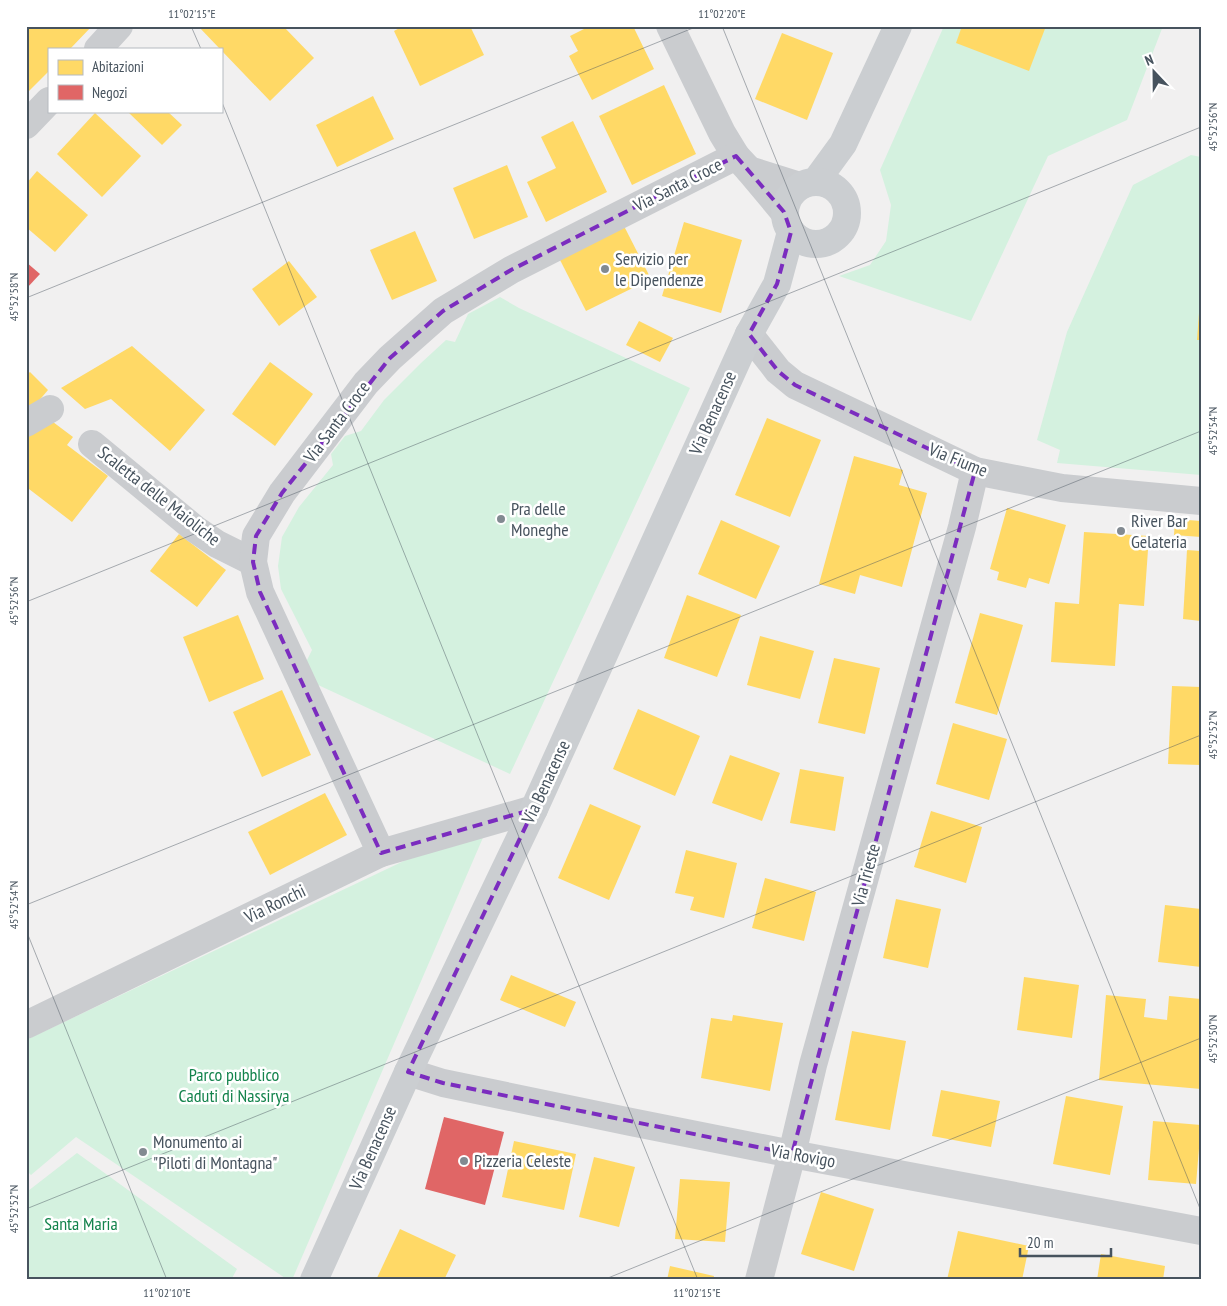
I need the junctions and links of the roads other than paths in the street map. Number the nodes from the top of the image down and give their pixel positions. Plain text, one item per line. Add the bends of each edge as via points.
1 (119, 26) edge
2 (670, 26) edge
3 (898, 26) edge
4 (99, 48) edge
5 (48, 102) edge
6 (26, 125) edge
7 (843, 144) junction
8 (742, 163) junction
9 (808, 184) junction
10 (845, 201) junction
11 (787, 222) junction
12 (822, 244) junction
13 (777, 284) junction
14 (749, 334) junction
15 (50, 409) dead end
16 (26, 423) edge
17 (92, 444) dead end
18 (975, 470) junction
19 (1201, 501) edge
20 (253, 562) junction
21 (534, 809) junction
22 (380, 853) junction
23 (26, 1025) edge
24 (408, 1072) junction
25 (792, 1154) junction
26 (1201, 1231) edge
27 (314, 1280) edge
28 (760, 1280) edge

1 - 4 street
2 - 8 street via 722,133
3 - 7 main road, Via Benacense
5 - 6 street
7 - 9 main road, Via Benacense
7 - 10 main road, Via Benacense
8 - 9 street
8 - 11 street
8 - 20 street, Via Santa Croce via 511,270 443,311 366,383 282,493 256,536
9 - 10 main road via 825,183 840,193
9 - 11 main road, Via Benacense via 791,192 786,202
10 - 12 main road, Via Benacense via 847,210 843,227 838,235
11 - 12 main road via 797,238
11 - 13 main road, Via Benacense
12 - 13 main road, Via Benacense
13 - 14 main road, Via Benacense
14 - 18 street, Via Fiume via 778,371 795,385
14 - 21 main road, Via Benacense
15 - 16 street
17 - 20 street, Scaletta delle Maioliche via 195,528 217,544
18 - 19 street, Via Fiume via 1062,488
18 - 25 street, Via Trieste via 813,1065
20 - 22 street, Via Santa Croce via 260,592
21 - 22 street, Via Ronchi
21 - 24 main road, Via Benacense
22 - 23 street, Via Ronchi
24 - 25 street, Via Rovigo via 443,1083
24 - 27 main road, Via Benacense
25 - 26 street, Via Rovigo
25 - 28 street, Via Trieste

